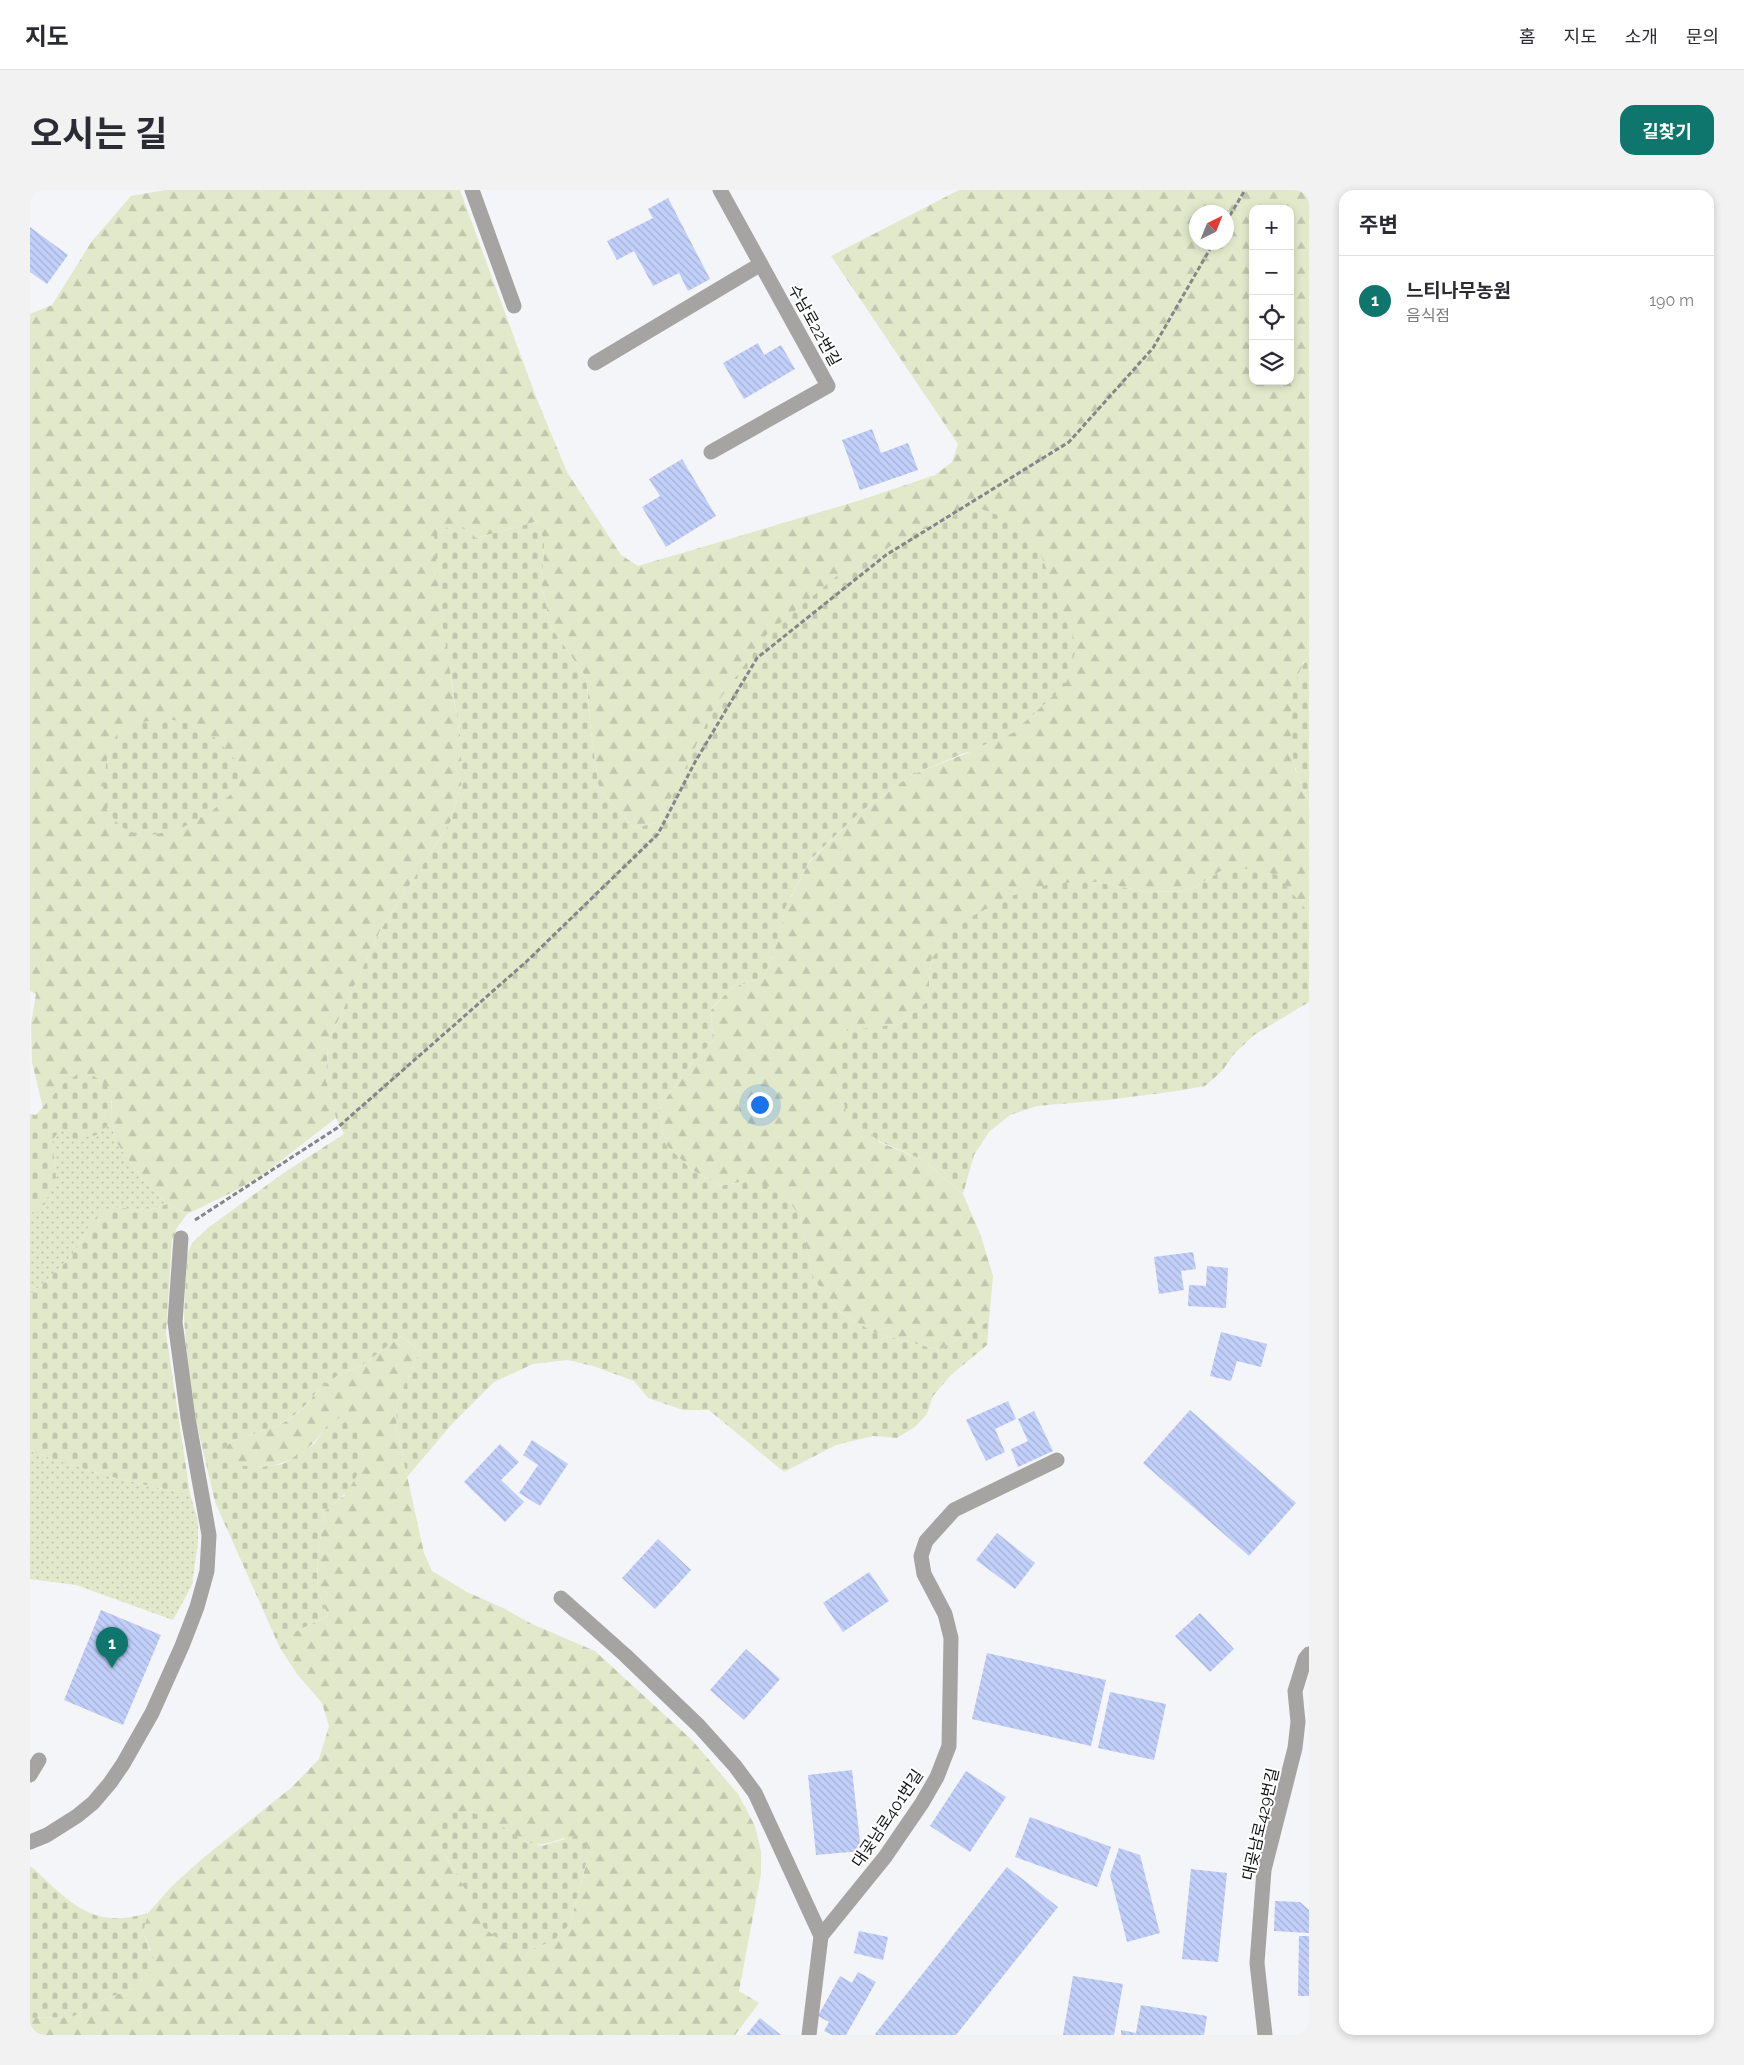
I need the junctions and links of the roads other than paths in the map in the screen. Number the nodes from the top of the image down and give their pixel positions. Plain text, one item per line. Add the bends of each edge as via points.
1 (472, 190) edge
2 (720, 190) edge
3 (761, 264) junction
4 (514, 306) dead end
5 (595, 363) dead end
6 (711, 452) dead end
7 (181, 1238) road end
8 (1057, 1460) dead end
9 (561, 1598) dead end
10 (1309, 1654) edge
11 (39, 1760) dead end
12 (30, 1775) edge
13 (30, 1842) edge
14 (821, 1936) junction
15 (809, 2035) edge
16 (1264, 2035) edge

1 - 4 lane
2 - 3 lane, 수남로22번길
3 - 5 lane
3 - 6 lane, 수남로22번길 via 828,386
7 - 13 lane via 175,1322 209,1535 207,1571 182,1646 152,1713 123,1764 99,1796 77,1816
8 - 14 lane, 대곶남로401번길 via 954,1510 926,1541 922,1556 924,1574 945,1614 951,1638 949,1746 922,1803 885,1857
9 - 14 lane via 699,1726 735,1766 754,1793
10 - 16 lane, 대곶남로429번길 via 1295,1691 1298,1722 1295,1748 1264,1870 1257,1963
11 - 12 lane
14 - 15 lane

